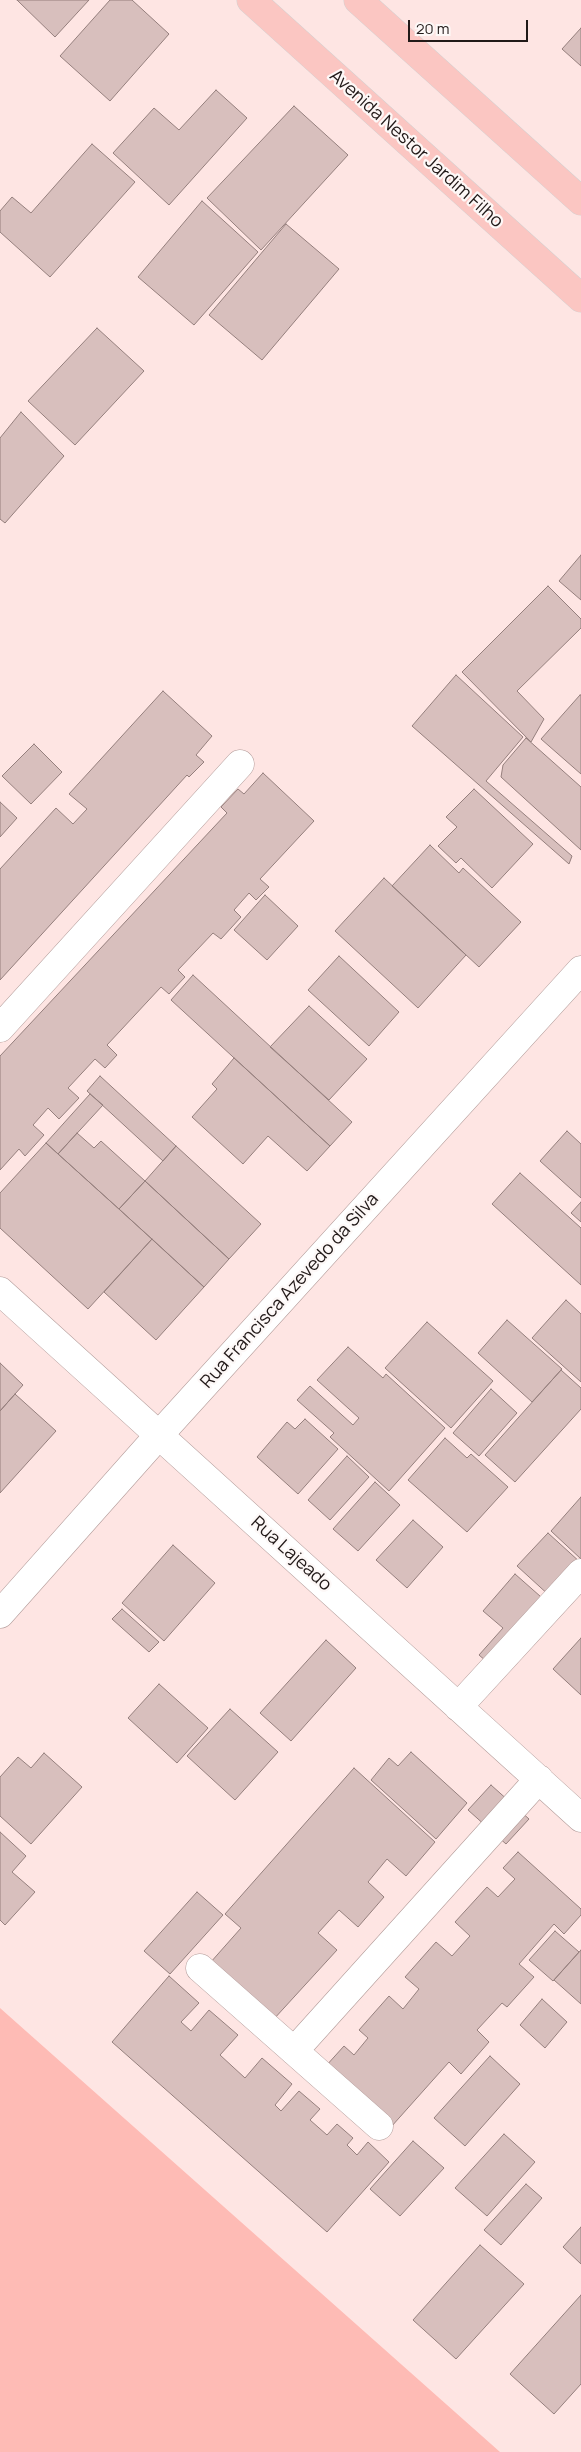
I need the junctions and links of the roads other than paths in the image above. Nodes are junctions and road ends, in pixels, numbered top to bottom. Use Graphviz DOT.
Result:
graph roads {
  1 [pos="250,0"];
  2 [pos="358,0"];
  3 [pos="581,201"];
  4 [pos="581,298"];
  5 [pos="240,764"];
  6 [pos="581,970"];
  7 [pos="0,1028"];
  8 [pos="0,1291"];
  9 [pos="159,1435"];
  10 [pos="581,1573"];
  11 [pos="0,1614"];
  12 [pos="458,1706"];
  13 [pos="539,1779"];
  14 [pos="581,1818"];
  15 [pos="200,1968"];
  16 [pos="294,2051"];
  17 [pos="379,2126"];
  1 -- 4 [label="main road, Avenida Nestor Jardim Filho"];
  2 -- 3 [label="main road"];
  5 -- 7 [label="street"];
  6 -- 9 [label="street, Rua Francisca Azevedo da Silva"];
  8 -- 9 [label="street, Rua Lajeado"];
  9 -- 11 [label="street, Rua Francisca Azevedo da Silva"];
  9 -- 12 [label="street, Rua Lajeado"];
  10 -- 12 [label="street"];
  12 -- 13 [label="street, Rua Lajeado"];
  13 -- 14 [label="street, Rua Lajeado"];
  13 -- 16 [label="street"];
  15 -- 16 [label="street"];
  16 -- 17 [label="street"];
}
